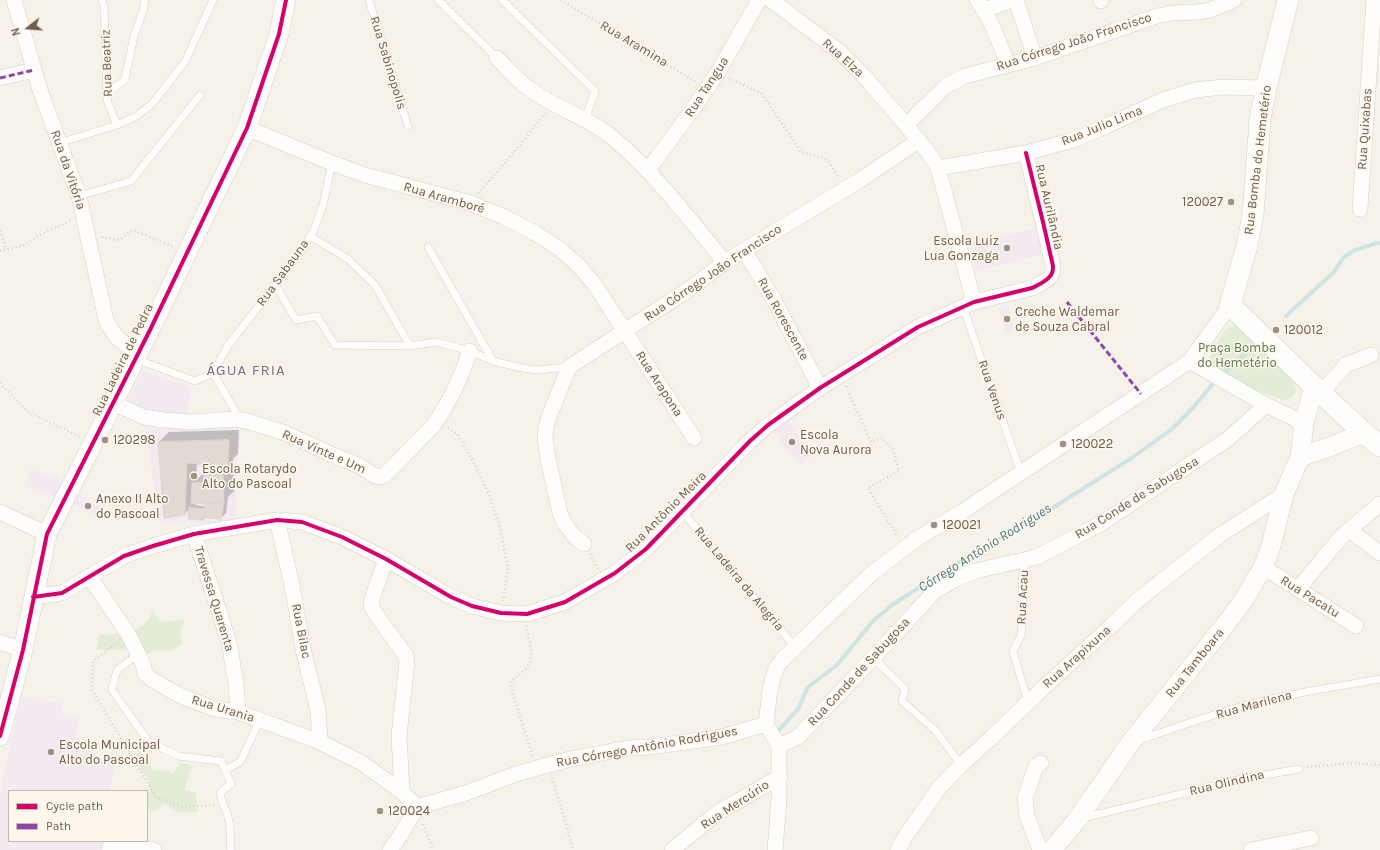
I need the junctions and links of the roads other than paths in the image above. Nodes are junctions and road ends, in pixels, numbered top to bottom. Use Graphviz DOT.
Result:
graph roads {
  1 [pos="14,0"];
  2 [pos="102,0"];
  3 [pos="145,0"];
  4 [pos="213,0"];
  5 [pos="286,0"];
  6 [pos="369,0"];
  7 [pos="438,0"];
  8 [pos="502,0"];
  9 [pos="759,0"];
  10 [pos="771,0"];
  11 [pos="1012,0"];
  12 [pos="1016,0"];
  13 [pos="1234,0"];
  14 [pos="1288,0"];
  15 [pos="1374,0"];
  16 [pos="981,5"];
  17 [pos="496,58"];
  18 [pos="1035,58"];
  19 [pos="1008,65"];
  20 [pos="34,70"];
  21 [pos="0,78"];
  22 [pos="1266,88"];
  23 [pos="108,92"];
  24 [pos="200,95"];
  25 [pos="585,120"];
  26 [pos="117,125"];
  27 [pos="906,125"];
  28 [pos="408,126"];
  29 [pos="247,128"];
  30 [pos="918,140"];
  31 [pos="59,144"];
  32 [pos="1026,153"];
  33 [pos="332,163"];
  34 [pos="938,168"];
  35 [pos="648,170"];
  36 [pos="79,196"];
  37 [pos="1360,209"];
  38 [pos="310,236"];
  39 [pos="428,247"];
  40 [pos="744,250"];
  41 [pos="725,262"];
  42 [pos="1053,266"];
  43 [pos="275,284"];
  44 [pos="969,305"];
  45 [pos="1230,306"];
  46 [pos="625,331"];
  47 [pos="410,346"];
  48 [pos="470,351"];
  49 [pos="1371,355"];
  50 [pos="137,356"];
  51 [pos="493,361"];
  52 [pos="1190,361"];
  53 [pos="568,367"];
  54 [pos="213,373"];
  55 [pos="820,388"];
  56 [pos="1317,390"];
  57 [pos="113,403"];
  58 [pos="1266,405"];
  59 [pos="241,420"];
  60 [pos="1304,423"];
  61 [pos="1364,433"];
  62 [pos="694,438"];
  63 [pos="1380,446"];
  64 [pos="1300,457"];
  65 [pos="1021,472"];
  66 [pos="1284,494"];
  67 [pos="1380,504"];
  68 [pos="682,510"];
  69 [pos="0,512"];
  70 [pos="278,520"];
  71 [pos="1349,530"];
  72 [pos="47,534"];
  73 [pos="194,534"];
  74 [pos="584,544"];
  75 [pos="1380,553"];
  76 [pos="386,559"];
  77 [pos="1025,559"];
  78 [pos="1263,567"];
  79 [pos="89,576"];
  80 [pos="1298,590"];
  81 [pos="33,597"];
  82 [pos="1356,626"];
  83 [pos="0,642"];
  84 [pos="795,647"];
  85 [pos="23,650"];
  86 [pos="138,654"];
  87 [pos="873,658"];
  88 [pos="1380,679"];
  89 [pos="1028,702"];
  90 [pos="238,712"];
  91 [pos="260,720"];
  92 [pos="766,724"];
  93 [pos="0,734"];
  94 [pos="320,742"];
  95 [pos="1131,742"];
  96 [pos="778,746"];
  97 [pos="1041,763"];
  98 [pos="961,765"];
  99 [pos="1299,769"];
  100 [pos="225,770"];
  101 [pos="780,776"];
  102 [pos="402,792"];
  103 [pos="417,807"];
  104 [pos="1077,820"];
  105 [pos="1311,838"];
  106 [pos="109,850"];
  107 [pos="154,850"];
  108 [pos="231,850"];
  109 [pos="390,850"];
  110 [pos="672,850"];
  111 [pos="775,850"];
  112 [pos="898,850"];
  113 [pos="1040,850"];
  114 [pos="1052,850"];
  115 [pos="1252,850"];
  1 -- 20 [label="street, Rua da Vitória"];
  2 -- 23 [label="lane, Rua Beatriz"];
  3 -- 23 [label="lane"];
  4 -- 26 [label="lane"];
  5 -- 29 [label="street, Rua Ladeira de Pedra"];
  6 -- 28 [label="lane, Rua Sabinopolis"];
  7 -- 17 [label="lane"];
  8 -- 25 [label="lane"];
  9 -- 35 [label="street, Rua Tangua"];
  10 -- 27 [label="street, Rua Elza"];
  11 -- 16 [label="street"];
  12 -- 18 [label="street"];
  13 -- 18 [label="street, Rua Córrego João Francisco"];
  14 -- 22 [label="main road, Rua Bomba do Hemetério"];
  15 -- 37 [label="street, Rua Quixabas"];
  16 -- 19 [label="street"];
  17 -- 25 [label="street"];
  18 -- 19 [label="street, Rua Córrego João Francisco"];
  19 -- 27 [label="street, Rua Córrego João Francisco"];
  20 -- 21 [label="street"];
  20 -- 31 [label="street, Rua da Vitória"];
  22 -- 32 [label="street, Rua Julio Lima"];
  22 -- 45 [label="main road, Rua Bomba do Hemetério"];
  23 -- 26 [label="lane, Rua Beatriz"];
  24 -- 36 [label="lane"];
  25 -- 35 [label="street"];
  26 -- 31 [label="lane"];
  27 -- 30 [label="street, Rua Elza"];
  29 -- 33 [label="street, Rua Aramboré"];
  29 -- 50 [label="street, Rua Ladeira de Pedra"];
  30 -- 34 [label="street, Rua Elza"];
  30 -- 40 [label="street, Rua Córrego João Francisco"];
  31 -- 36 [label="street, Rua da Vitória"];
  32 -- 34 [label="street, Rua Julio Lima"];
  32 -- 42 [label="street, Rua Aurilândia"];
  33 -- 38 [label="lane, Rua Sabauna"];
  33 -- 46 [label="street, Rua Aramboré"];
  34 -- 44 [label="street, Rua Elza"];
  35 -- 41 [label="street"];
  36 -- 50 [label="street, Rua da Vitória"];
  38 -- 43 [label="lane, Rua Sabauna"];
  38 -- 47 [label="lane"];
  39 -- 51 [label="lane"];
  40 -- 41 [label="street, Rua Córrego João Francisco"];
  40 -- 55 [label="street, Rua Rorescente"];
  41 -- 46 [label="street, Rua Córrego João Francisco"];
  42 -- 44 [label="street, Rua Antônio Meira"];
  43 -- 47 [label="lane, Rua Córrego João Francisco"];
  43 -- 54 [label="lane, Rua Sabauna"];
  44 -- 55 [label="street, Rua Antônio Meira"];
  44 -- 65 [label="lane, Rua Venus"];
  45 -- 52 [label="street"];
  45 -- 56 [label="main road"];
  46 -- 53 [label="street, Rua Córrego João Francisco"];
  46 -- 62 [label="street, Rua Arapona"];
  47 -- 48 [label="lane, Rua Córrego João Francisco"];
  48 -- 51 [label="lane, Rua Córrego João Francisco"];
  48 -- 59 [label="street, Rua Vinte e Um"];
  49 -- 56 [label="street"];
  50 -- 54 [label="lane"];
  50 -- 57 [label="street, Rua Ladeira de Pedra"];
  51 -- 53 [label="lane, Rua Córrego João Francisco"];
  52 -- 58 [label="street"];
  52 -- 65 [label="street"];
  53 -- 74 [label="street"];
  54 -- 59 [label="lane"];
  55 -- 68 [label="street, Rua Antônio Meira"];
  56 -- 60 [label="street, Rua Tamboara"];
  56 -- 61 [label="main road"];
  57 -- 59 [label="street, Rua Vinte e Um"];
  57 -- 72 [label="street, Rua Ladeira de Pedra"];
  58 -- 60 [label="street"];
  58 -- 77 [label="street, Rua Conde de Sabugosa"];
  60 -- 64 [label="street, Rua Tamboara"];
  61 -- 63 [label="main road"];
  61 -- 64 [label="street"];
  64 -- 66 [label="street, Rua Tamboara"];
  65 -- 84 [label="street"];
  66 -- 78 [label="street, Rua Tamboara"];
  66 -- 89 [label="street, Rua Arapixuna"];
  67 -- 71 [label="street"];
  68 -- 76 [label="street, Rua Antônio Meira"];
  68 -- 84 [label="lane, Rua Ladeira da Alegria"];
  69 -- 72 [label="street"];
  70 -- 73 [label="street, Rua Antônio Meira"];
  70 -- 76 [label="street, Rua Antônio Meira"];
  70 -- 94 [label="street, Rua Bilac"];
  71 -- 75 [label="street"];
  71 -- 80 [label="street"];
  72 -- 81 [label="street, Rua Ladeira de Pedra"];
  73 -- 79 [label="street, Rua Antônio Meira"];
  73 -- 90 [label="street, Travessa Quarenta"];
  76 -- 102 [label="street"];
  77 -- 87 [label="street, Rua Conde de Sabugosa"];
  77 -- 89 [label="lane, Rua Acau"];
  78 -- 80 [label="street, Rua Pacatu"];
  78 -- 95 [label="street, Rua Tamboara"];
  79 -- 81 [label="street, Rua Antônio Meira"];
  79 -- 86 [label="street, Rua Urania"];
  80 -- 82 [label="street, Rua Pacatu"];
  81 -- 85 [label="street, Rua Ladeira de Pedra"];
  83 -- 85 [label="street"];
  84 -- 92 [label="street"];
  85 -- 93 [label="street, Rua Ladeira de Pedra"];
  86 -- 90 [label="street, Rua Urania"];
  86 -- 100 [label="lane"];
  87 -- 96 [label="street, Rua Conde de Sabugosa"];
  87 -- 98 [label="lane"];
  88 -- 95 [label="lane, Rua Marilena"];
  89 -- 98 [label="street, Rua Arapixuna"];
  90 -- 91 [label="street, Rua Urania"];
  91 -- 94 [label="street, Rua Urania"];
  91 -- 100 [label="lane"];
  92 -- 96 [label="street"];
  92 -- 103 [label="street, Rua Córrego Antônio Rodrigues"];
  94 -- 102 [label="street, Rua Urania"];
  95 -- 104 [label="street, Rua Tamboara"];
  96 -- 101 [label="street"];
  97 -- 113 [label="street"];
  98 -- 112 [label="street, Rua Arapixuna"];
  99 -- 104 [label="lane, Rua Olindina"];
  100 -- 108 [label="lane"];
  101 -- 110 [label="street, Rua Mercúrio"];
  101 -- 111 [label="street"];
  102 -- 103 [label="street, Rua Urania"];
  103 -- 109 [label="street"];
  104 -- 114 [label="street, Rua Tamboara"];
  105 -- 115 [label="street"];
  106 -- 107 [label="street"];
}
